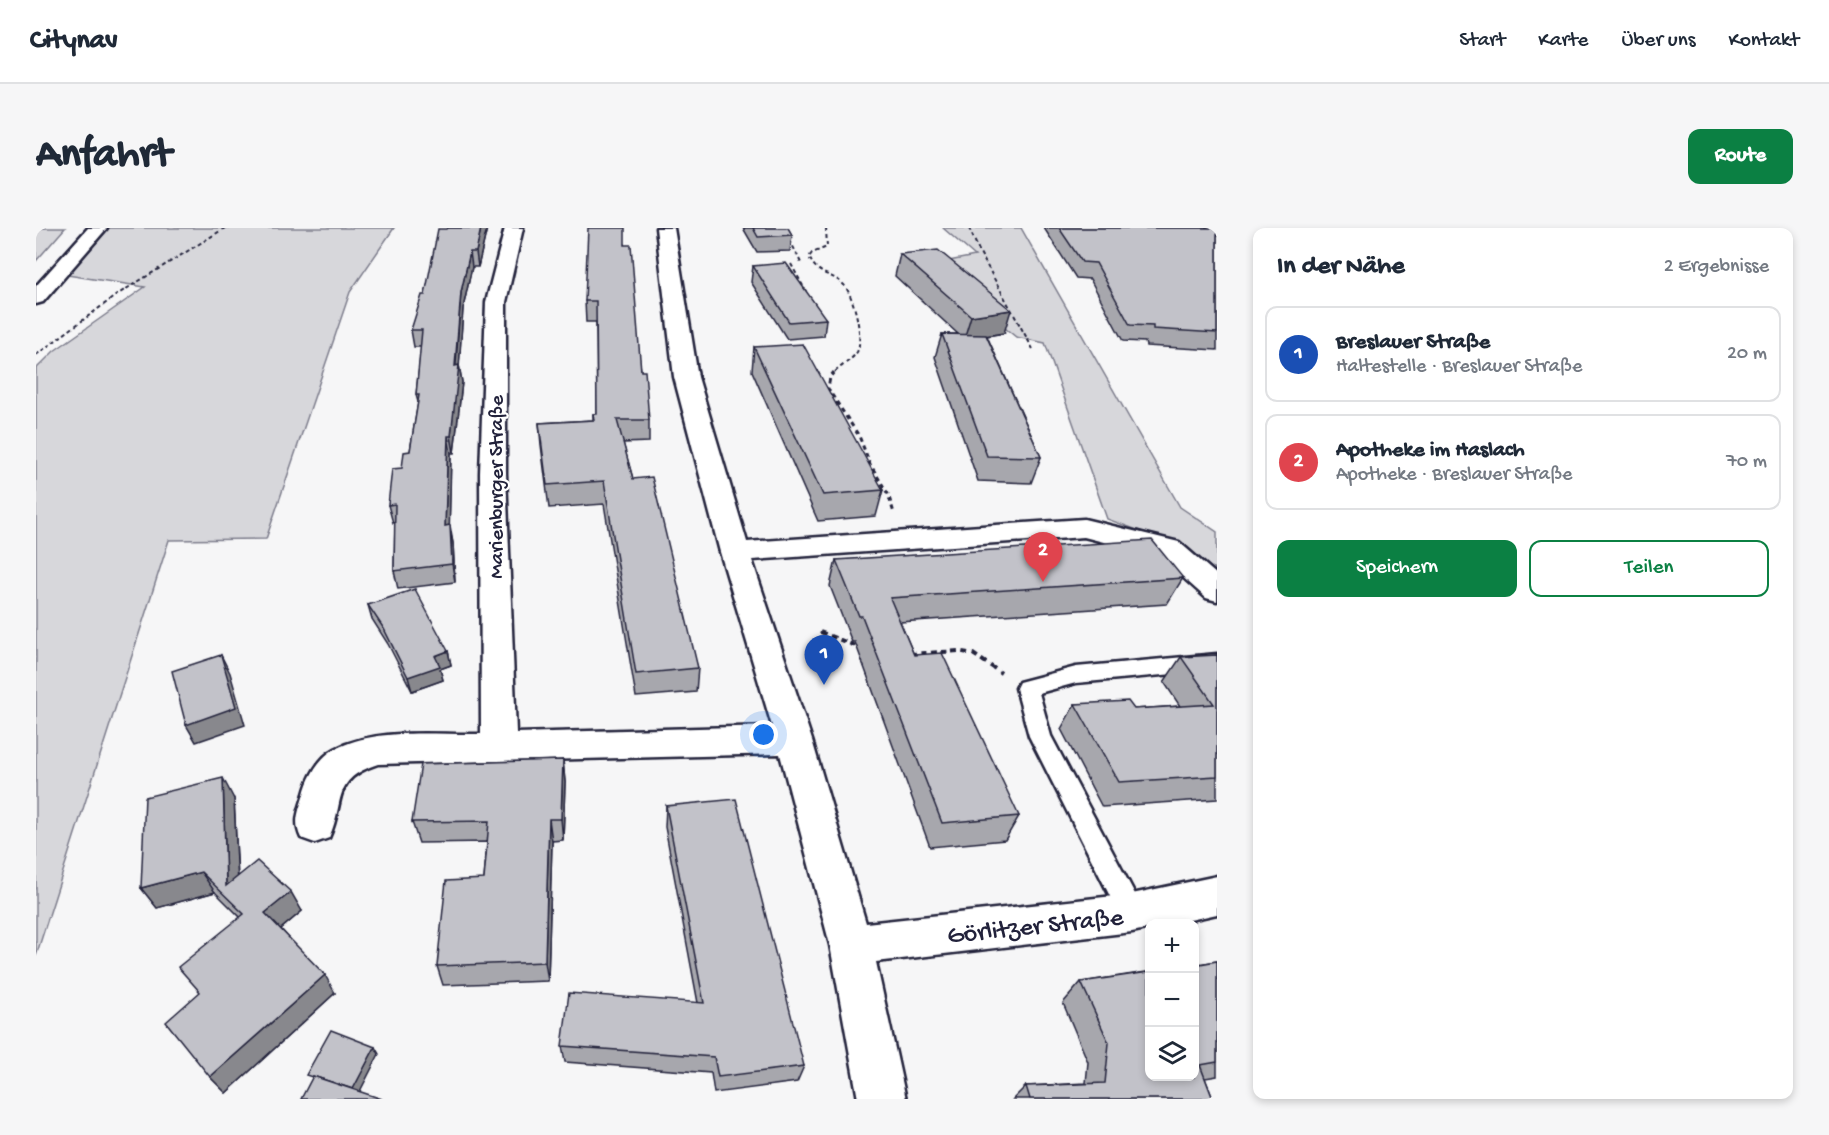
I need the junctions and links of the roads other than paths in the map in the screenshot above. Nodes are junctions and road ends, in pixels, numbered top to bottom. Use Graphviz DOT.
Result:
graph roads {
  1 [pos="98,228"];
  2 [pos="514,228"];
  3 [pos="665,228"];
  4 [pos="36,298"];
  5 [pos="735,552"];
  6 [pos="1217,591"];
  7 [pos="1217,662"];
  8 [pos="794,740"];
  9 [pos="499,748"];
  10 [pos="315,826"];
  11 [pos="1217,895"];
  12 [pos="1132,913"];
  13 [pos="851,945"];
  14 [pos="882,1099"];
  1 -- 4 [label="street"];
  2 -- 9 [label="street, Marienburger Straße"];
  3 -- 5 [label="street"];
  5 -- 6 [label="street"];
  5 -- 8 [label="street"];
  7 -- 12 [label="lane"];
  8 -- 9 [label="street"];
  8 -- 13 [label="street"];
  9 -- 10 [label="street"];
  11 -- 12 [label="street, Görlitzer Straße"];
  12 -- 13 [label="street, Görlitzer Straße"];
  13 -- 14 [label="street"];
}
